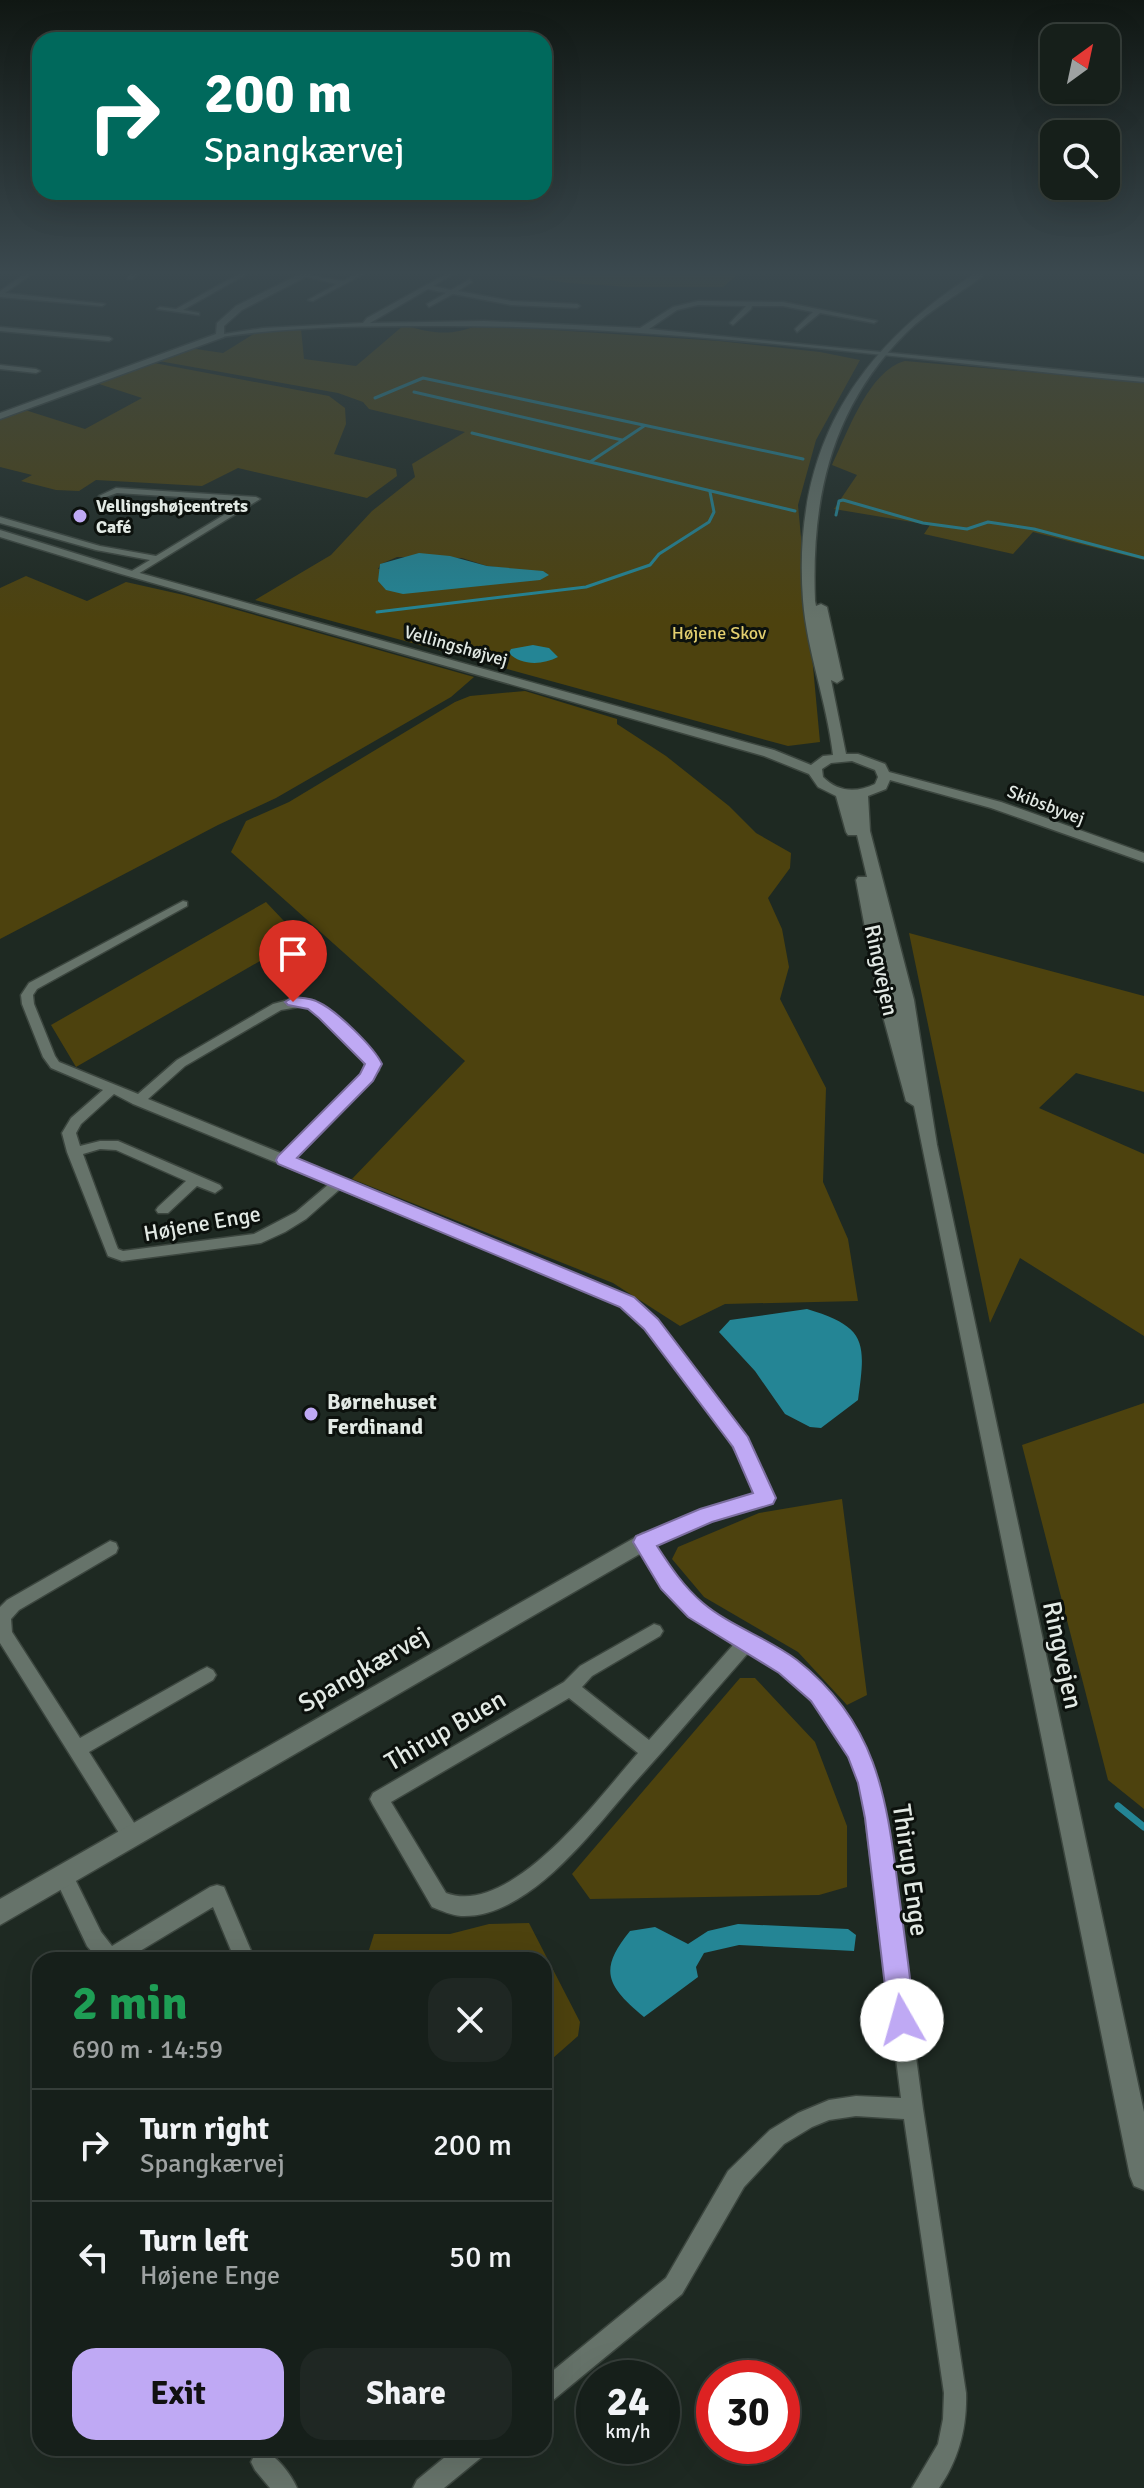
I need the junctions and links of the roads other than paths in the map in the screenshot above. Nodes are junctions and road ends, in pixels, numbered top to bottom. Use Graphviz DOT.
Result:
graph roads {
  1 [pos="79,387"];
  2 [pos="857,387"];
  3 [pos="0,416"];
  4 [pos="103,496"];
  5 [pos="0,520"];
  6 [pos="0,536"];
  7 [pos="157,559"];
  8 [pos="133,574"];
  9 [pos="846,757"];
  10 [pos="819,766"];
  11 [pos="883,781"];
  12 [pos="842,793"];
  13 [pos="862,793"];
  14 [pos="1144,858"];
  15 [pos="183,904"];
  16 [pos="111,1090"];
  17 [pos="138,1101"];
  18 [pos="928,1145"];
  19 [pos="74,1152"];
  20 [pos="285,1160"];
  21 [pos="195,1180"];
  22 [pos="339,1182"];
  23 [pos="215,1188"];
  24 [pos="163,1210"];
  25 [pos="643,1542"];
  26 [pos="110,1548"];
  27 [pos="654,1631"];
  28 [pos="747,1642"];
  29 [pos="207,1675"];
  30 [pos="570,1688"];
  31 [pos="77,1749"];
  32 [pos="650,1752"];
  33 [pos="131,1835"];
  34 [pos="63,1876"];
  35 [pos="0,1913"];
  36 [pos="105,1952"];
  37 [pos="122,1952"];
  38 [pos="242,1952"];
  39 [pos="913,2109"];
  40 [pos="1144,2176"];
  41 [pos="552,2386"];
  42 [pos="465,2456"];
  43 [pos="263,2462"];
  44 [pos="285,2488"];
  45 [pos="425,2488"];
  46 [pos="924,2488"];
  1 -- 3 [label="main road"];
  2 -- 9 [label="main road"];
  4 -- 7 [label="street"];
  5 -- 7 [label="street"];
  6 -- 8 [label="main road, Vellingshøjvej"];
  7 -- 8 [label="street"];
  8 -- 10 [label="main road, Vellingshøjvej"];
  9 -- 10 [label="main road"];
  9 -- 11 [label="main road"];
  10 -- 12 [label="main road, Vellingshøjvej"];
  11 -- 13 [label="main road"];
  11 -- 14 [label="main road, Skibsbyvej"];
  12 -- 13 [label="main road"];
  12 -- 18 [label="main road, Ringvejen"];
  13 -- 18 [label="main road, Ringvejen"];
  15 -- 16 [label="street"];
  16 -- 17 [label="street"];
  16 -- 19 [label="street"];
  17 -- 20 [label="street"];
  17 -- 20 [label="street"];
  18 -- 40 [label="main road, Ringvejen"];
  19 -- 21 [label="street, Højene Enge"];
  19 -- 22 [label="street, Højene Enge"];
  20 -- 22 [label="street"];
  21 -- 23 [label="street, Højene Enge"];
  21 -- 24 [label="street, Højene Enge"];
  22 -- 25 [label="street, Spangkærvej"];
  25 -- 28 [label="street, Thirup Enge"];
  25 -- 33 [label="main road, Spangkærvej"];
  26 -- 31 [label="street"];
  27 -- 30 [label="street, Thirup Buen"];
  28 -- 32 [label="street"];
  28 -- 39 [label="street, Thirup Enge"];
  29 -- 31 [label="street"];
  30 -- 32 [label="street"];
  30 -- 32 [label="street, Thirup Buen"];
  31 -- 33 [label="street"];
  33 -- 34 [label="main road, Spangkærvej"];
  34 -- 35 [label="main road, Spangkærvej"];
  34 -- 36 [label="street"];
  37 -- 38 [label="street"];
  39 -- 41 [label="street"];
  39 -- 46 [label="street, Thirup Enge"];
  42 -- 45 [label="street"];
  43 -- 44 [label="street"];
}
